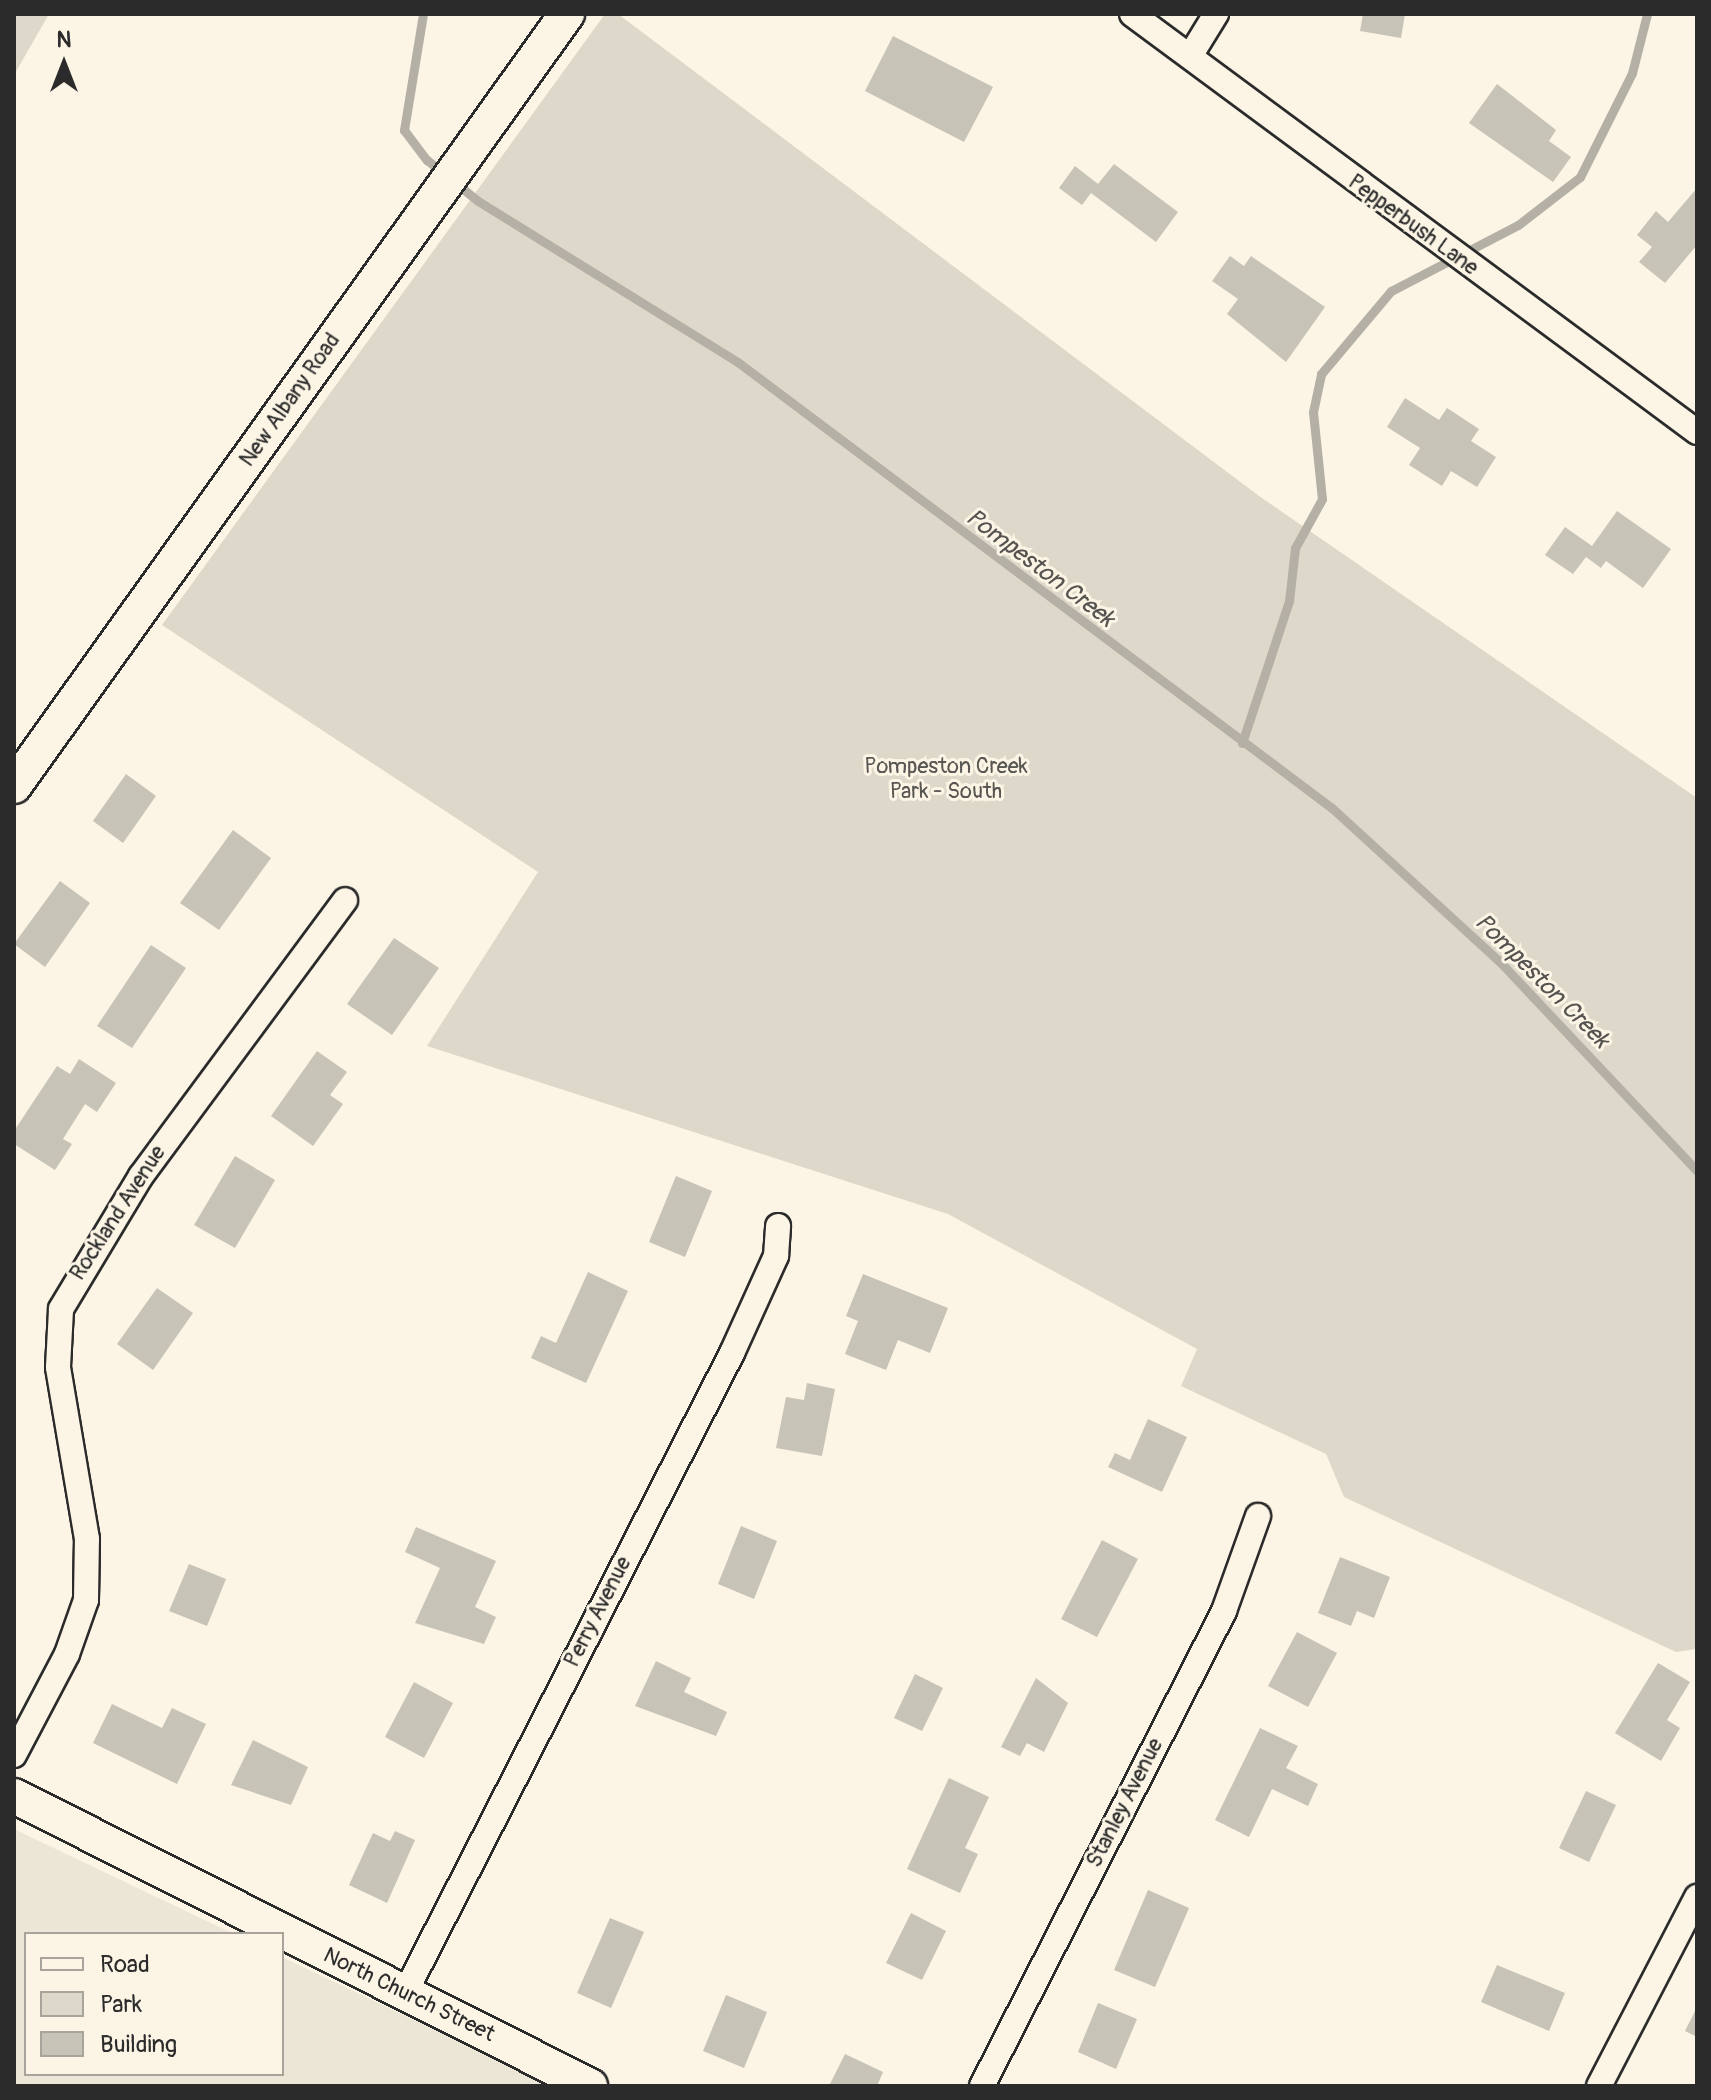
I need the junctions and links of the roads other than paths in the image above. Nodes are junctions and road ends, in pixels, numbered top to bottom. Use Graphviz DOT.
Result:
graph roads {
  1 [pos="567,14"];
  2 [pos="1132,14"];
  3 [pos="1216,14"];
  4 [pos="1192,53"];
  5 [pos="1697,432"];
  6 [pos="14,786"];
  7 [pos="345,900"];
  8 [pos="778,1226"];
  9 [pos="1258,1516"];
  10 [pos="14,1755"];
  11 [pos="14,1796"];
  12 [pos="1697,1897"];
  13 [pos="281,1932"];
  14 [pos="284,1934"];
  15 [pos="404,1995"];
  16 [pos="590,2086"];
  17 [pos="982,2086"];
  18 [pos="1599,2086"];
  1 -- 6 [label="main road, New Albany Road"];
  2 -- 4 [label="street, Pepperbush Lane"];
  3 -- 4 [label="street"];
  4 -- 5 [label="street, Pepperbush Lane"];
  7 -- 10 [label="street, Rockland Avenue"];
  8 -- 15 [label="street, Perry Avenue"];
  9 -- 17 [label="street, Stanley Avenue"];
  11 -- 13 [label="main road, North Church Street"];
  12 -- 18 [label="street"];
  14 -- 15 [label="main road, North Church Street"];
  15 -- 16 [label="main road, North Church Street"];
}
